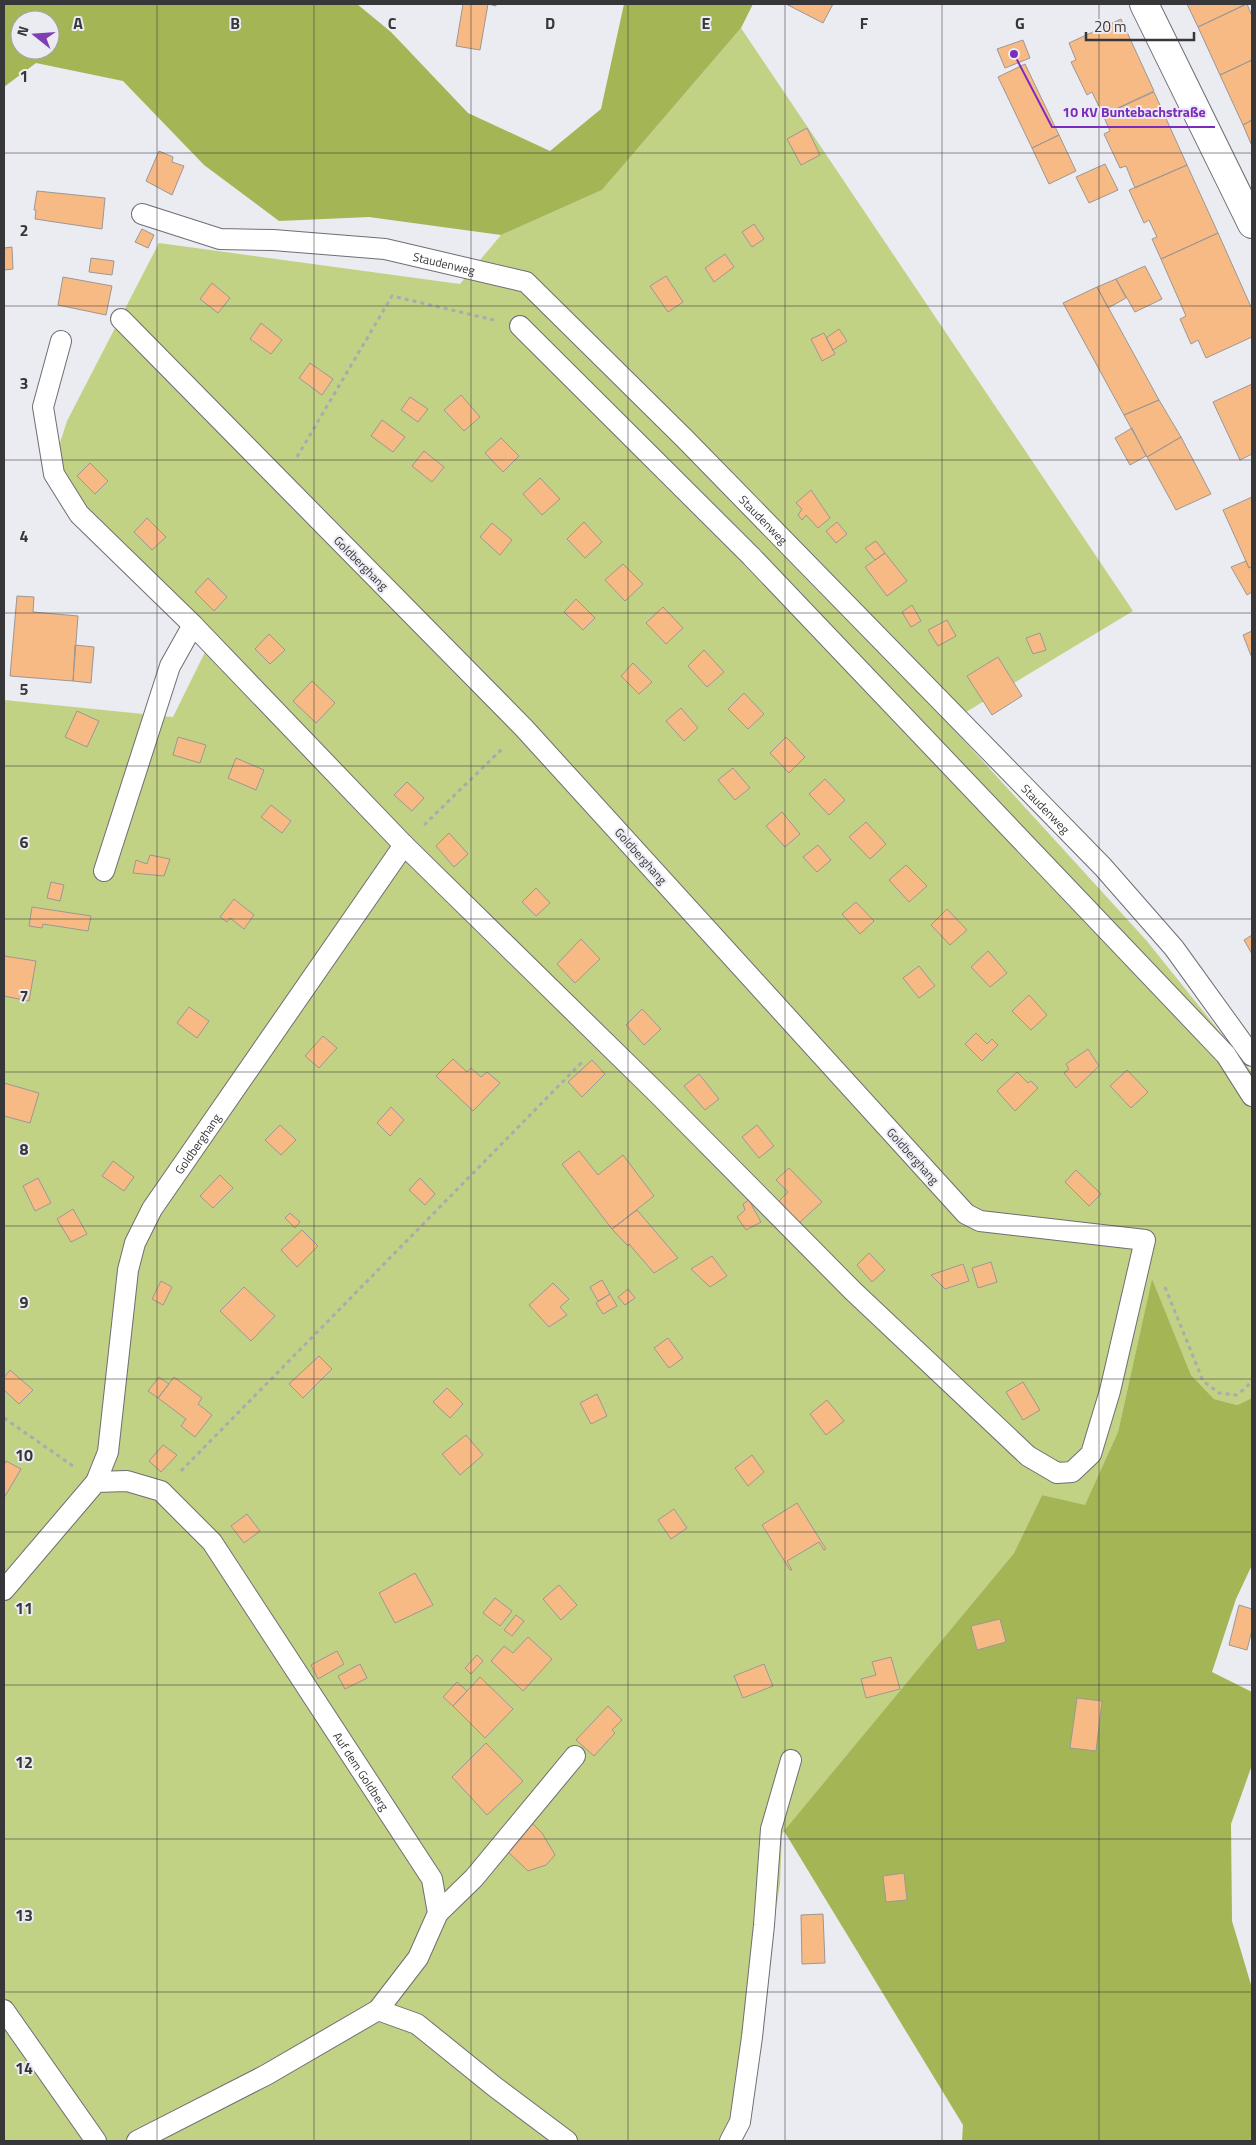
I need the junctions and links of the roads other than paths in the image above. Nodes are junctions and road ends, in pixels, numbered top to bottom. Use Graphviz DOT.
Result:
graph roads {
  1 [pos="1144,4"];
  2 [pos="142,214"];
  3 [pos="1252,224"];
  4 [pos="121,319"];
  5 [pos="520,326"];
  6 [pos="61,341"];
  7 [pos="193,625"];
  8 [pos="404,845"];
  9 [pos="104,871"];
  10 [pos="1252,1056"];
  11 [pos="1252,1096"];
  12 [pos="96,1482"];
  13 [pos="4,1590"];
  14 [pos="575,1756"];
  15 [pos="791,1760"];
  16 [pos="438,1912"];
  17 [pos="4,2010"];
  18 [pos="378,2010"];
  19 [pos="96,2141"];
  20 [pos="137,2141"];
  21 [pos="567,2141"];
  22 [pos="730,2141"];
  1 -- 3 [label="street"];
  2 -- 10 [label="lane, Staudenweg"];
  4 -- 8 [label="lane, Goldberghang"];
  5 -- 11 [label="lane"];
  6 -- 7 [label="lane"];
  7 -- 8 [label="lane"];
  7 -- 9 [label="lane"];
  8 -- 12 [label="lane, Goldberghang"];
  12 -- 13 [label="lane"];
  12 -- 16 [label="lane, Auf dem Goldberg"];
  14 -- 16 [label="lane"];
  15 -- 22 [label="lane"];
  16 -- 18 [label="lane"];
  17 -- 19 [label="lane"];
  18 -- 20 [label="lane"];
  18 -- 21 [label="lane"];
}
